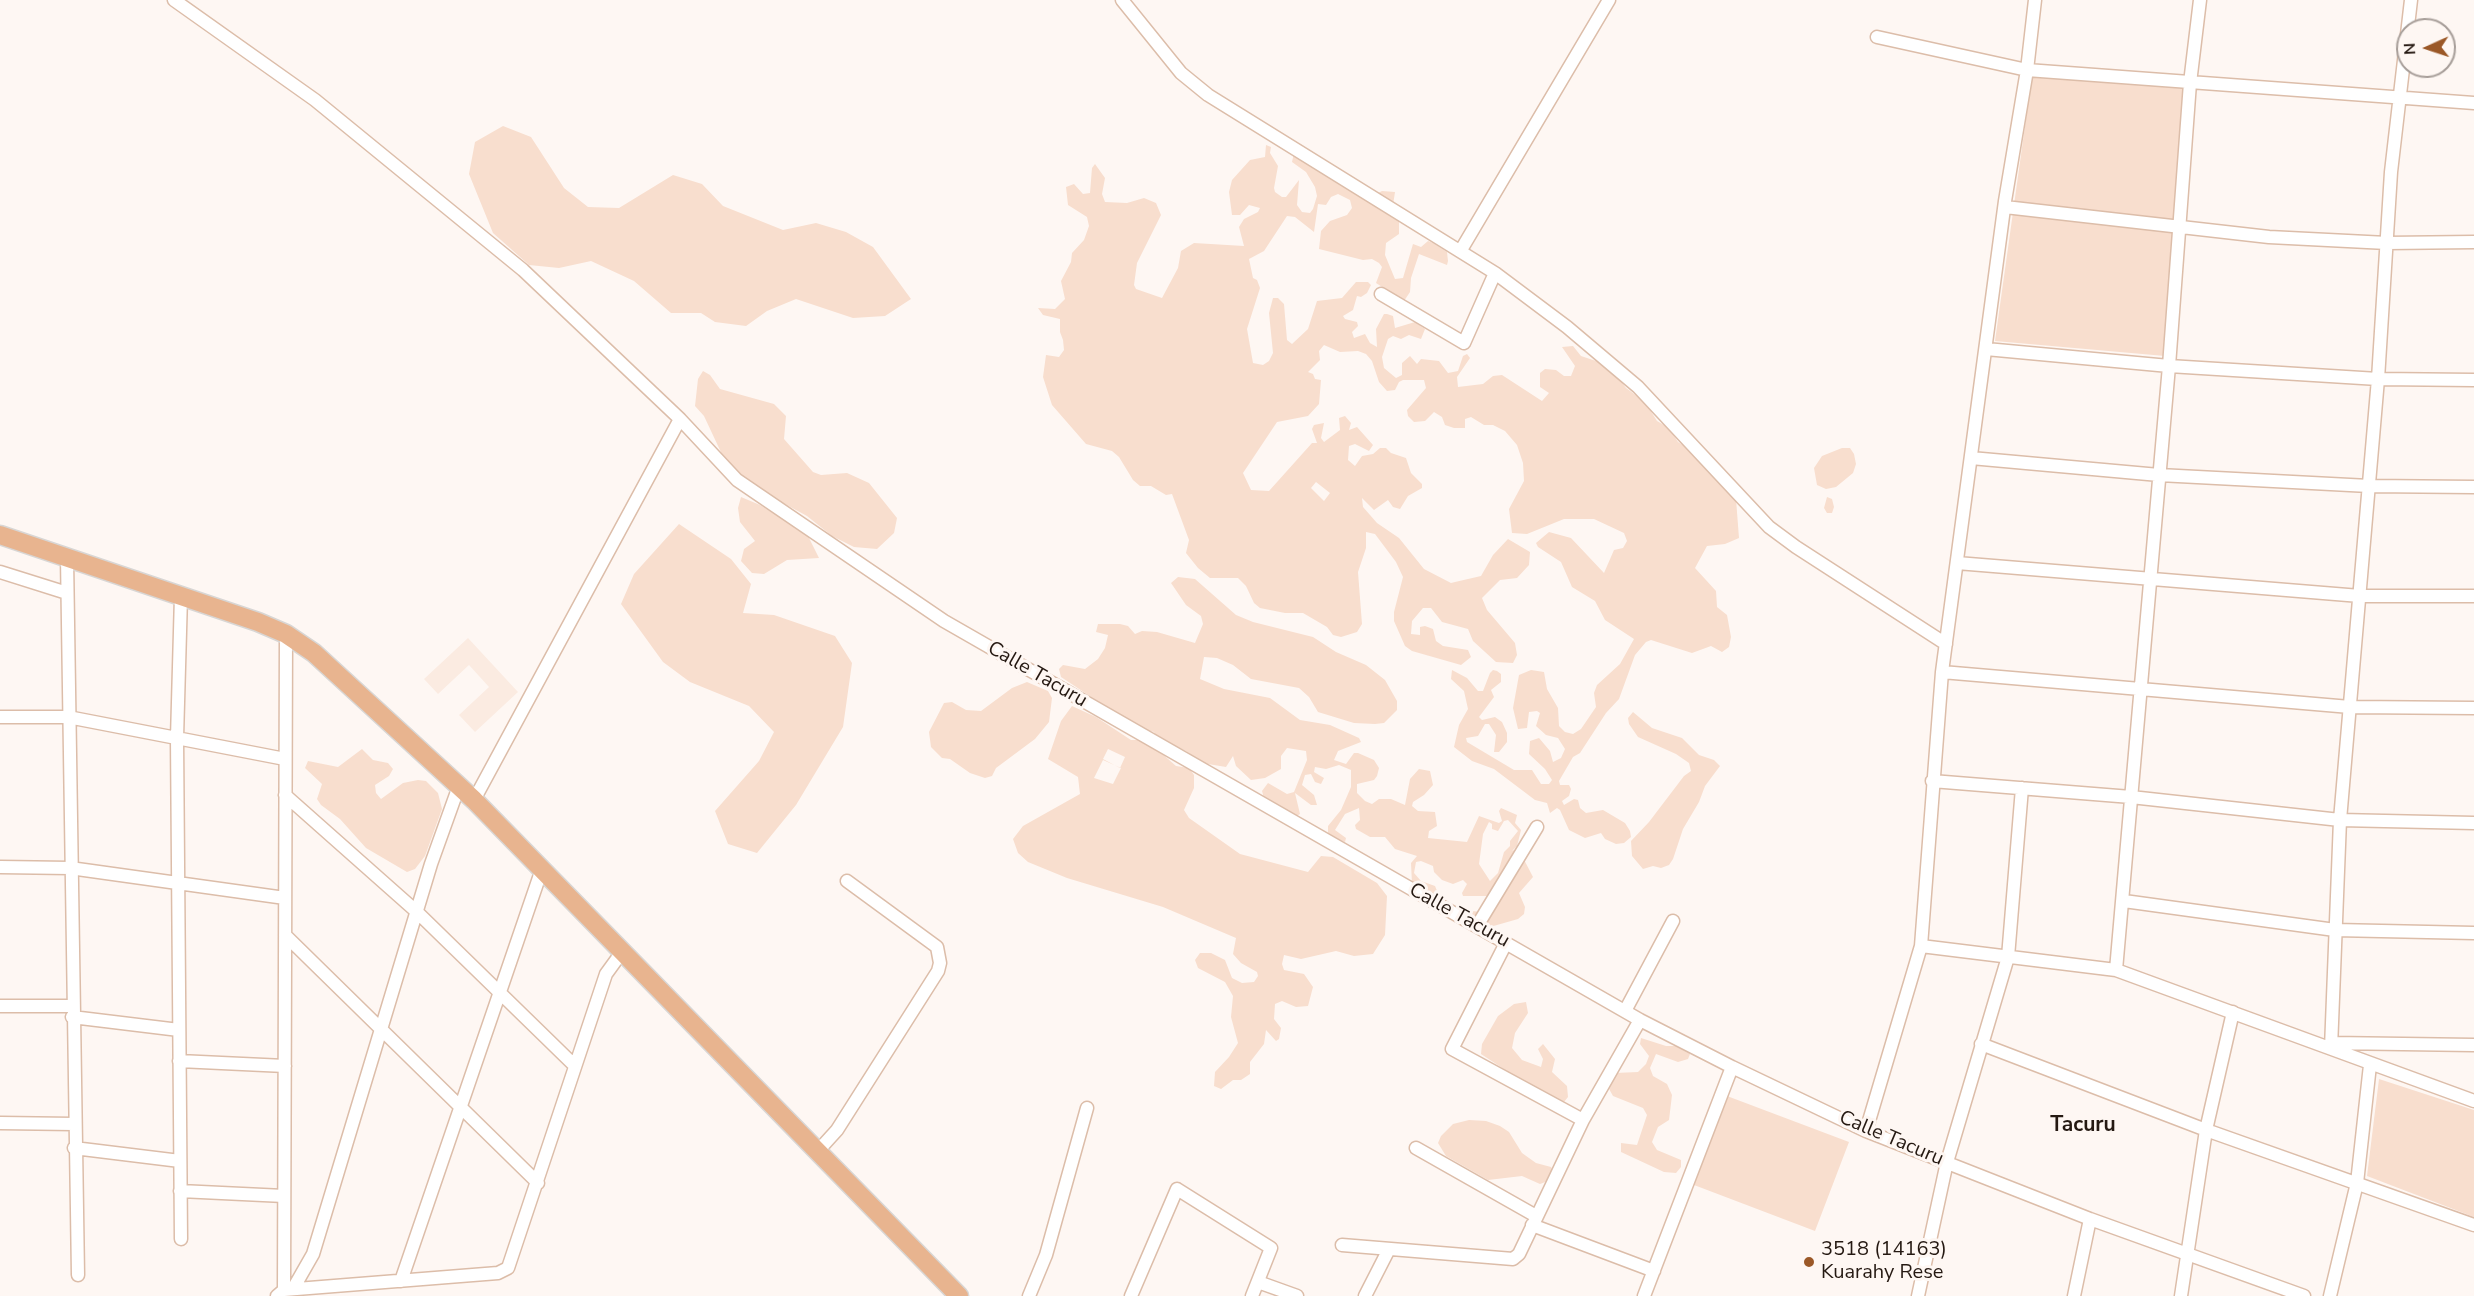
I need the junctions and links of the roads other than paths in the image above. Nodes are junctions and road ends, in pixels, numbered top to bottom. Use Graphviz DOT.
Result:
graph roads {
  1 [pos="174,0"];
  2 [pos="1122,0"];
  3 [pos="1609,0"];
  4 [pos="2035,0"];
  5 [pos="2200,0"];
  6 [pos="2411,0"];
  7 [pos="1877,37"];
  8 [pos="2027,70"];
  9 [pos="2190,82"];
  10 [pos="2398,98"];
  11 [pos="2474,103"];
  12 [pos="2005,207"];
  13 [pos="2179,225"];
  14 [pos="2474,242"];
  15 [pos="2387,243"];
  16 [pos="1461,250"];
  17 [pos="1495,273"];
  18 [pos="1381,294"];
  19 [pos="1986,349"];
  20 [pos="2169,366"];
  21 [pos="2378,379"];
  22 [pos="2474,380"];
  23 [pos="680,419"];
  24 [pos="1971,458"];
  25 [pos="2159,475"];
  26 [pos="2368,486"];
  27 [pos="2474,487"];
  28 [pos="0,536"];
  29 [pos="67,558"];
  30 [pos="1957,563"];
  31 [pos="0,572"];
  32 [pos="2149,581"];
  33 [pos="67,593"];
  34 [pos="181,596"];
  35 [pos="2360,596"];
  36 [pos="2474,596"];
  37 [pos="286,634"];
  38 [pos="1946,644"];
  39 [pos="1942,672"];
  40 [pos="2140,689"];
  41 [pos="2349,707"];
  42 [pos="2474,708"];
  43 [pos="0,717"];
  44 [pos="68,717"];
  45 [pos="177,738"];
  46 [pos="285,759"];
  47 [pos="1932,781"];
  48 [pos="459,786"];
  49 [pos="2022,788"];
  50 [pos="285,795"];
  51 [pos="2131,797"];
  52 [pos="474,800"];
  53 [pos="2340,820"];
  54 [pos="2474,823"];
  55 [pos="1537,827"];
  56 [pos="0,867"];
  57 [pos="70,868"];
  58 [pos="542,869"];
  59 [pos="178,881"];
  60 [pos="847,881"];
  61 [pos="285,898"];
  62 [pos="2124,901"];
  63 [pos="417,912"];
  64 [pos="1673,921"];
  65 [pos="1477,926"];
  66 [pos="2335,930"];
  67 [pos="2474,933"];
  68 [pos="285,935"];
  69 [pos="1506,943"];
  70 [pos="1921,946"];
  71 [pos="622,952"];
  72 [pos="2008,957"];
  73 [pos="2116,970"];
  74 [pos="500,993"];
  75 [pos="0,1006"];
  76 [pos="1624,1011"];
  77 [pos="72,1012"];
  78 [pos="2233,1012"];
  79 [pos="2332,1018"];
  80 [pos="1640,1020"];
  81 [pos="381,1029"];
  82 [pos="179,1030"];
  83 [pos="2301,1036"];
  84 [pos="1981,1044"];
  85 [pos="2474,1045"];
  86 [pos="2331,1046"];
  87 [pos="179,1061"];
  88 [pos="2370,1065"];
  89 [pos="285,1066"];
  90 [pos="575,1066"];
  91 [pos="1731,1067"];
  92 [pos="2474,1101"];
  93 [pos="460,1107"];
  94 [pos="1087,1108"];
  95 [pos="1583,1120"];
  96 [pos="0,1123"];
  97 [pos="74,1124"];
  98 [pos="2206,1130"];
  99 [pos="1866,1131"];
  100 [pos="74,1148"];
  101 [pos="1416,1148"];
  102 [pos="817,1152"];
  103 [pos="180,1161"];
  104 [pos="1947,1162"];
  105 [pos="538,1183"];
  106 [pos="2357,1183"];
  107 [pos="180,1191"];
  108 [pos="284,1196"];
  109 [pos="2090,1219"];
  110 [pos="1534,1221"];
  111 [pos="2474,1225"];
  112 [pos="181,1239"];
  113 [pos="1342,1245"];
  114 [pos="1388,1251"];
  115 [pos="2186,1253"];
  116 [pos="1654,1271"];
  117 [pos="78,1275"];
  118 [pos="401,1281"];
  119 [pos="1257,1282"];
  120 [pos="285,1292"];
  121 [pos="959,1296"];
  122 [pos="1029,1296"];
  123 [pos="1131,1296"];
  124 [pos="1252,1296"];
  125 [pos="1297,1296"];
  126 [pos="1365,1296"];
  127 [pos="1644,1296"];
  128 [pos="1918,1296"];
  129 [pos="2074,1296"];
  130 [pos="2181,1296"];
  131 [pos="2304,1296"];
  132 [pos="2330,1296"];
  1 -- 23 [label="street, Calle Tacuru"];
  2 -- 16 [label="street"];
  3 -- 16 [label="street"];
  4 -- 8 [label="street"];
  5 -- 9 [label="street"];
  6 -- 10 [label="street"];
  7 -- 8 [label="street"];
  8 -- 9 [label="street"];
  8 -- 12 [label="street"];
  9 -- 10 [label="street"];
  9 -- 13 [label="street"];
  10 -- 11 [label="street"];
  10 -- 15 [label="street"];
  12 -- 13 [label="street"];
  12 -- 19 [label="street"];
  13 -- 15 [label="street"];
  13 -- 20 [label="street"];
  14 -- 15 [label="street"];
  15 -- 21 [label="street"];
  16 -- 17 [label="street"];
  17 -- 18 [label="street"];
  17 -- 38 [label="street"];
  19 -- 20 [label="street"];
  19 -- 24 [label="street"];
  20 -- 21 [label="street"];
  20 -- 25 [label="street"];
  21 -- 22 [label="street"];
  21 -- 26 [label="street"];
  23 -- 52 [label="street"];
  23 -- 65 [label="street, Calle Tacuru"];
  24 -- 25 [label="street"];
  24 -- 30 [label="street"];
  25 -- 26 [label="street"];
  25 -- 32 [label="street"];
  26 -- 27 [label="street"];
  26 -- 35 [label="street"];
  28 -- 29 [label="main road"];
  29 -- 33 [label="street"];
  29 -- 34 [label="main road"];
  30 -- 32 [label="street"];
  30 -- 38 [label="street"];
  31 -- 33 [label="street"];
  32 -- 35 [label="street"];
  32 -- 40 [label="street"];
  33 -- 44 [label="street"];
  34 -- 37 [label="main road"];
  34 -- 45 [label="street"];
  35 -- 36 [label="street"];
  35 -- 41 [label="street"];
  37 -- 46 [label="street"];
  37 -- 48 [label="main road"];
  38 -- 39 [label="street"];
  39 -- 40 [label="street"];
  39 -- 47 [label="street"];
  40 -- 41 [label="street"];
  40 -- 51 [label="street"];
  41 -- 42 [label="street"];
  41 -- 53 [label="street"];
  43 -- 44 [label="street"];
  44 -- 45 [label="street"];
  44 -- 57 [label="street"];
  45 -- 46 [label="street"];
  45 -- 59 [label="street"];
  46 -- 50 [label="street"];
  47 -- 49 [label="street"];
  47 -- 70 [label="street"];
  48 -- 52 [label="main road"];
  48 -- 63 [label="street"];
  49 -- 51 [label="street"];
  49 -- 72 [label="street"];
  50 -- 61 [label="street"];
  50 -- 63 [label="street"];
  51 -- 53 [label="street"];
  51 -- 62 [label="street"];
  52 -- 58 [label="main road"];
  53 -- 54 [label="street"];
  53 -- 66 [label="street"];
  55 -- 65 [label="street"];
  56 -- 57 [label="street"];
  57 -- 59 [label="street"];
  57 -- 77 [label="street"];
  58 -- 71 [label="main road"];
  58 -- 74 [label="street"];
  59 -- 61 [label="street"];
  59 -- 82 [label="street"];
  60 -- 102 [label="street"];
  61 -- 68 [label="street"];
  62 -- 66 [label="street"];
  62 -- 73 [label="street"];
  63 -- 74 [label="street"];
  63 -- 81 [label="street"];
  64 -- 76 [label="street"];
  65 -- 69 [label="street, Calle Tacuru"];
  66 -- 67 [label="street"];
  66 -- 79 [label="street"];
  68 -- 81 [label="street"];
  68 -- 89 [label="street"];
  69 -- 76 [label="street, Calle Tacuru"];
  69 -- 95 [label="street"];
  70 -- 72 [label="street"];
  70 -- 99 [label="street"];
  71 -- 90 [label="street"];
  71 -- 102 [label="main road"];
  72 -- 73 [label="street"];
  72 -- 84 [label="street"];
  73 -- 78 [label="street"];
  74 -- 90 [label="street"];
  74 -- 93 [label="street"];
  75 -- 77 [label="street"];
  76 -- 80 [label="street, Calle Tacuru"];
  77 -- 82 [label="street"];
  77 -- 97 [label="street"];
  78 -- 83 [label="street"];
  78 -- 98 [label="street"];
  79 -- 83 [label="street"];
  79 -- 86 [label="street"];
  80 -- 91 [label="street, Calle Tacuru"];
  80 -- 95 [label="street"];
  81 -- 93 [label="street"];
  81 -- 120 [label="street"];
  82 -- 87 [label="street"];
  83 -- 86 [label="street"];
  84 -- 98 [label="street"];
  84 -- 104 [label="street"];
  85 -- 86 [label="street"];
  86 -- 88 [label="street"];
  87 -- 89 [label="street"];
  87 -- 103 [label="street"];
  88 -- 92 [label="street"];
  88 -- 106 [label="street"];
  89 -- 108 [label="street"];
  90 -- 105 [label="street"];
  91 -- 99 [label="street, Calle Tacuru"];
  91 -- 116 [label="street"];
  93 -- 105 [label="street"];
  93 -- 118 [label="street"];
  94 -- 122 [label="street"];
  95 -- 110 [label="street"];
  96 -- 97 [label="street"];
  97 -- 100 [label="street"];
  98 -- 106 [label="street"];
  98 -- 115 [label="street"];
  99 -- 104 [label="street, Calle Tacuru"];
  100 -- 103 [label="street"];
  100 -- 117 [label="street"];
  101 -- 110 [label="street"];
  102 -- 121 [label="main road"];
  103 -- 107 [label="street"];
  104 -- 109 [label="street, Calle Tacuru"];
  104 -- 128 [label="street"];
  105 -- 118 [label="street"];
  106 -- 111 [label="street"];
  106 -- 132 [label="street"];
  107 -- 108 [label="street"];
  107 -- 112 [label="street"];
  108 -- 120 [label="street"];
  109 -- 115 [label="street, Calle Tacuru"];
  109 -- 129 [label="street"];
  110 -- 114 [label="street"];
  110 -- 116 [label="street"];
  113 -- 114 [label="street"];
  114 -- 126 [label="street"];
  115 -- 130 [label="street"];
  115 -- 131 [label="street, Calle Tacuru"];
  116 -- 127 [label="street"];
  118 -- 120 [label="street"];
  119 -- 123 [label="street"];
  119 -- 124 [label="street"];
  119 -- 125 [label="street"];
}
